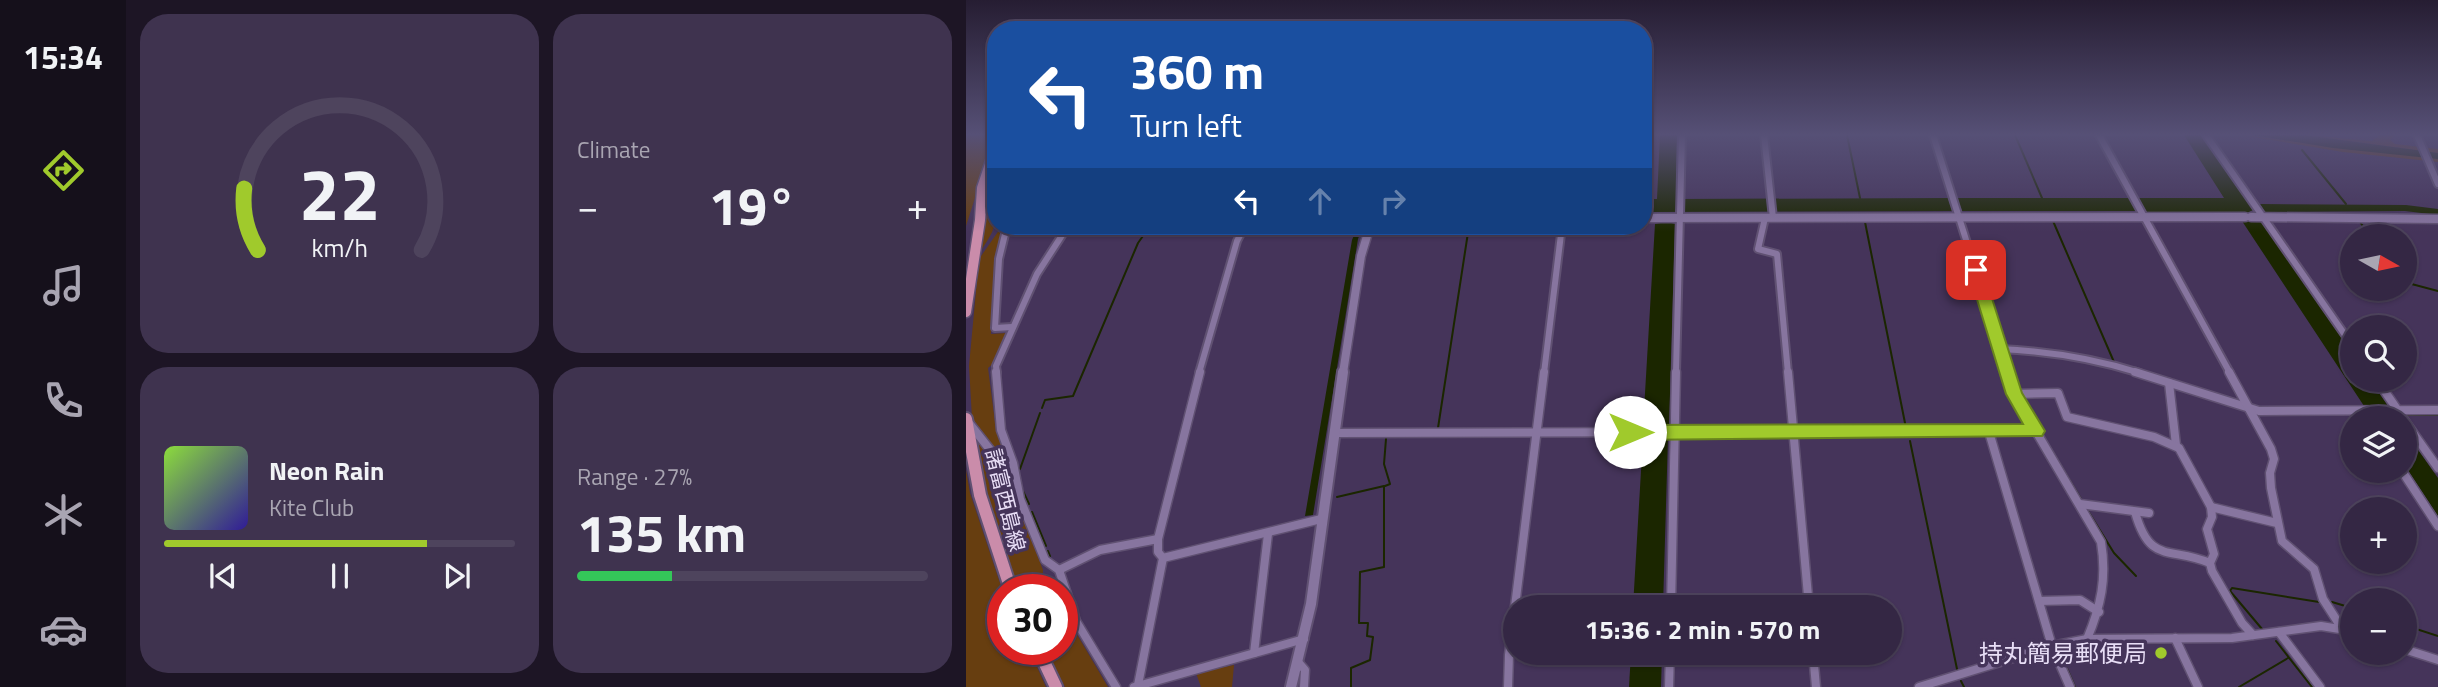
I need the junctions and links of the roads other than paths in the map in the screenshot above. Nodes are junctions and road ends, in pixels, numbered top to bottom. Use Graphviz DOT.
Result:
graph roads {
  1 [pos="1681,167"];
  2 [pos="1768,167"];
  3 [pos="1943,167"];
  4 [pos="2117,167"];
  5 [pos="2228,167"];
  6 [pos="2429,167"];
  7 [pos="986,174"];
  8 [pos="2438,184"];
  9 [pos="1680,215"];
  10 [pos="1958,215"];
  11 [pos="1770,216"];
  12 [pos="1652,217"];
  13 [pos="2144,217"];
  14 [pos="2263,217"];
  15 [pos="2438,219"];
  16 [pos="1005,235"];
  17 [pos="1060,235"];
  18 [pos="1240,235"];
  19 [pos="1367,235"];
  20 [pos="1561,235"];
  21 [pos="966,312"];
  22 [pos="1012,327"];
  23 [pos="2340,328"];
  24 [pos="2000,349"];
  25 [pos="2169,383"];
  26 [pos="2014,394"];
  27 [pos="2250,409"];
  28 [pos="2438,410"];
  29 [pos="2417,411"];
  30 [pos="2340,413"];
  31 [pos="966,421"];
  32 [pos="1793,431"];
  33 [pos="2036,431"];
  34 [pos="1537,432"];
  35 [pos="1675,432"];
  36 [pos="1989,432"];
  37 [pos="1334,433"];
  38 [pos="2417,438"];
  39 [pos="2176,445"];
  40 [pos="2438,468"];
  41 [pos="1014,474"];
  42 [pos="2410,483"];
  43 [pos="2080,504"];
  44 [pos="2211,507"];
  45 [pos="2135,512"];
  46 [pos="2149,513"];
  47 [pos="1321,519"];
  48 [pos="2277,523"];
  49 [pos="2438,526"];
  50 [pos="1268,534"];
  51 [pos="1158,539"];
  52 [pos="1163,558"];
  53 [pos="2210,563"];
  54 [pos="1059,570"];
  55 [pos="1005,574"];
  56 [pos="1671,595"];
  57 [pos="1808,595"];
  58 [pos="2039,601"];
  59 [pos="2099,612"];
  60 [pos="2340,625"];
  61 [pos="2340,627"];
  62 [pos="2279,632"];
  63 [pos="2253,635"];
  64 [pos="2175,638"];
  65 [pos="1304,639"];
  66 [pos="2087,639"];
  67 [pos="2052,646"];
  68 [pos="1254,653"];
  69 [pos="2417,653"];
  70 [pos="2438,660"];
  71 [pos="1299,663"];
  72 [pos="1046,665"];
  73 [pos="1670,665"];
  74 [pos="1814,665"];
  75 [pos="1136,686"];
  76 [pos="1056,687"];
  77 [pos="1116,687"];
  78 [pos="1291,687"];
  79 [pos="1304,687"];
  80 [pos="1508,687"];
  81 [pos="1669,687"];
  82 [pos="1816,687"];
  83 [pos="1919,687"];
  84 [pos="2070,687"];
  85 [pos="2198,687"];
  86 [pos="2320,687"];
  1 -- 9 [label="street"];
  2 -- 11 [label="street"];
  3 -- 10 [label="street"];
  4 -- 13 [label="street"];
  5 -- 14 [label="street"];
  6 -- 8 [label="street"];
  7 -- 21 [label="main road"];
  9 -- 11 [label="street"];
  9 -- 12 [label="street"];
  9 -- 35 [label="street"];
  10 -- 11 [label="street"];
  10 -- 13 [label="street"];
  10 -- 24 [label="street"];
  11 -- 32 [label="street"];
  13 -- 14 [label="street"];
  13 -- 27 [label="street"];
  14 -- 15 [label="street"];
  14 -- 23 [label="street"];
  16 -- 22 [label="street"];
  17 -- 22 [label="street"];
  18 -- 51 [label="street"];
  19 -- 37 [label="street"];
  20 -- 34 [label="street"];
  22 -- 41 [label="street"];
  24 -- 25 [label="street"];
  24 -- 26 [label="street"];
  25 -- 27 [label="street"];
  25 -- 39 [label="street"];
  26 -- 33 [label="street"];
  26 -- 39 [label="street"];
  27 -- 30 [label="street"];
  27 -- 48 [label="street"];
  28 -- 29 [label="street"];
  31 -- 41 [label="street"];
  31 -- 55 [label="main road, 諸富西島線"];
  32 -- 35 [label="street"];
  32 -- 36 [label="street"];
  32 -- 57 [label="street"];
  33 -- 36 [label="street"];
  33 -- 43 [label="street"];
  34 -- 35 [label="street"];
  34 -- 37 [label="street"];
  34 -- 80 [label="street"];
  35 -- 56 [label="street"];
  36 -- 58 [label="street"];
  37 -- 47 [label="street"];
  38 -- 40 [label="street"];
  39 -- 44 [label="street"];
  41 -- 54 [label="street"];
  42 -- 49 [label="street"];
  43 -- 45 [label="street"];
  43 -- 59 [label="street"];
  44 -- 48 [label="street"];
  44 -- 53 [label="street"];
  45 -- 46 [label="street"];
  45 -- 53 [label="street"];
  47 -- 50 [label="street"];
  47 -- 65 [label="street"];
  48 -- 60 [label="street"];
  50 -- 52 [label="street"];
  50 -- 68 [label="street"];
  51 -- 52 [label="street"];
  51 -- 54 [label="street"];
  52 -- 75 [label="street"];
  53 -- 63 [label="street"];
  54 -- 77 [label="street"];
  58 -- 59 [label="street"];
  58 -- 67 [label="street"];
  59 -- 66 [label="street"];
  61 -- 62 [label="street"];
  62 -- 63 [label="street"];
  62 -- 86 [label="street"];
  63 -- 64 [label="street"];
  64 -- 66 [label="street"];
  64 -- 85 [label="street"];
  65 -- 68 [label="street"];
  65 -- 71 [label="street"];
  66 -- 67 [label="street"];
  67 -- 83 [label="street"];
  67 -- 84 [label="street"];
  68 -- 75 [label="street"];
  69 -- 70 [label="street"];
  71 -- 78 [label="street"];
  71 -- 79 [label="street"];
  72 -- 76 [label="main road"];
  73 -- 81 [label="street"];
  74 -- 82 [label="street"];
}
